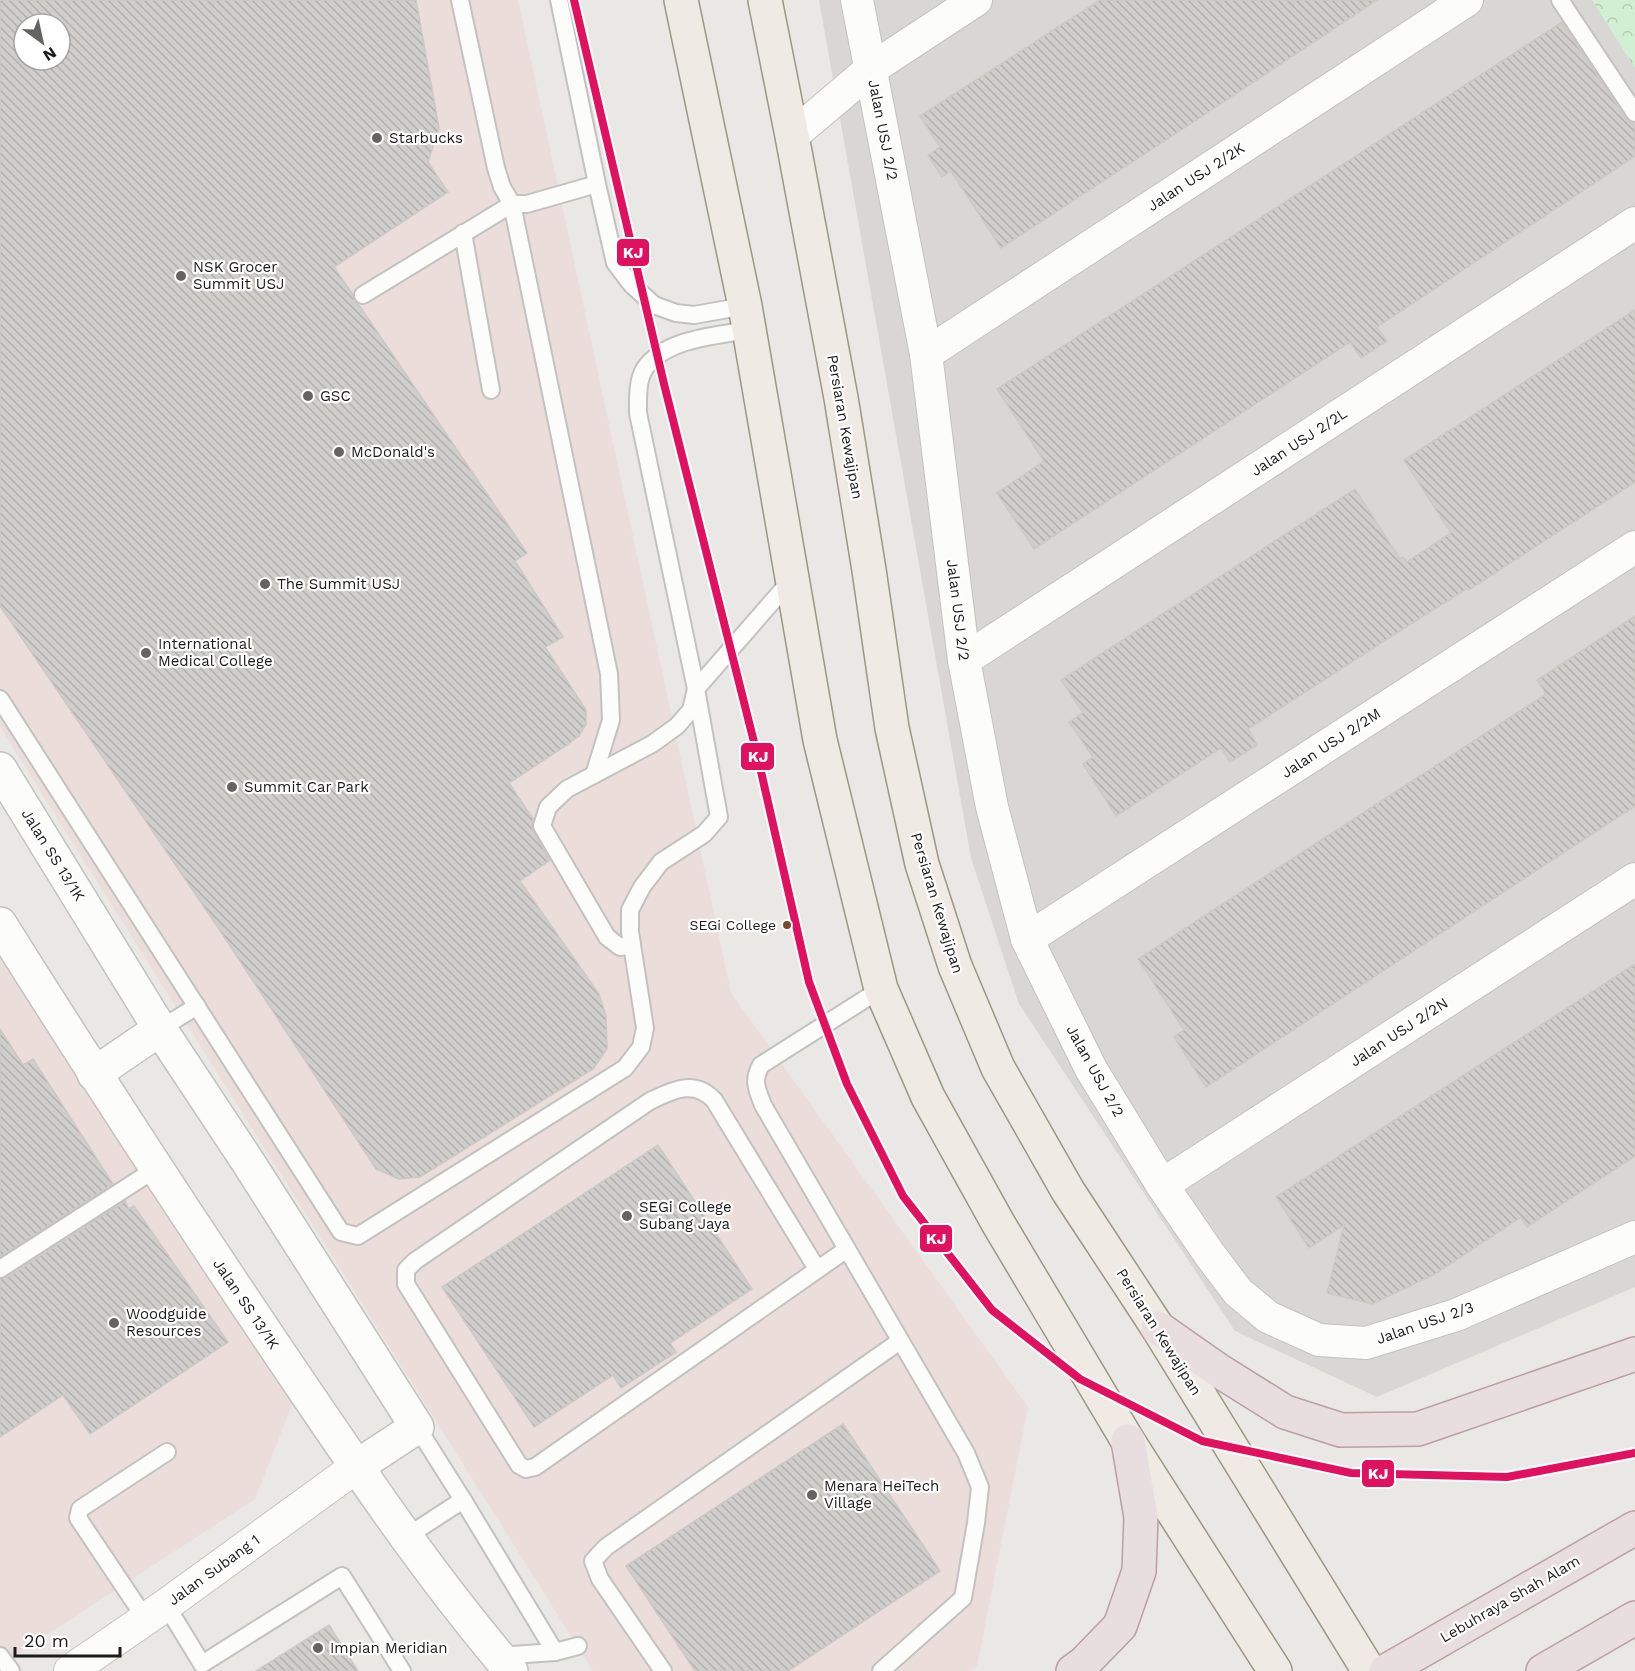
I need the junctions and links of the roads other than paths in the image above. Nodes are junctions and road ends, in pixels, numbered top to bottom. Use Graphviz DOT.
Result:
graph roads {
  1 [pos="460,0"];
  2 [pos="559,0"];
  3 [pos="681,0"];
  4 [pos="765,0"];
  5 [pos="857,0"];
  6 [pos="976,0"];
  7 [pos="1467,0"];
  8 [pos="1560,0"];
  9 [pos="871,69"];
  10 [pos="1635,113"];
  11 [pos="792,136"];
  12 [pos="597,184"];
  13 [pos="512,204"];
  14 [pos="1635,223"];
  15 [pos="463,233"];
  16 [pos="363,295"];
  17 [pos="747,318"];
  18 [pos="926,354"];
  19 [pos="491,390"];
  20 [pos="1635,547"];
  21 [pos="792,579"];
  22 [pos="964,660"];
  23 [pos="696,689"];
  24 [pos="0,699"];
  25 [pos="0,770"];
  26 [pos="594,775"];
  27 [pos="1635,879"];
  28 [pos="0,924"];
  29 [pos="1027,939"];
  30 [pos="632,945"];
  31 [pos="881,989"];
  32 [pos="197,1006"];
  33 [pos="160,1029"];
  34 [pos="94,1074"];
  35 [pos="157,1168"];
  36 [pos="1162,1185"];
  37 [pos="1635,1237"];
  38 [pos="847,1249"];
  39 [pos="0,1269"];
  40 [pos="817,1269"];
  41 [pos="1158,1328"];
  42 [pos="900,1341"];
  43 [pos="1635,1354"];
  44 [pos="417,1427"];
  45 [pos="1128,1442"];
  46 [pos="167,1452"];
  47 [pos="356,1467"];
  48 [pos="463,1500"];
  49 [pos="1635,1528"];
  50 [pos="406,1537"];
  51 [pos="156,1612"];
  52 [pos="1635,1618"];
  53 [pos="578,1646"];
  54 [pos="555,1653"];
  55 [pos="0,1656"];
  56 [pos="505,1663"];
  57 [pos="11,1671"];
  58 [pos="70,1671"];
  59 [pos="402,1671"];
  60 [pos="663,1671"];
  61 [pos="881,1671"];
  62 [pos="1073,1671"];
  63 [pos="1275,1671"];
  64 [pos="1369,1671"];
  65 [pos="1386,1671"];
  66 [pos="1543,1671"];
  1 -- 13 [label="lane"];
  2 -- 12 [label="lane"];
  3 -- 17 [label="main road"];
  4 -- 11 [label="main road, Persiaran Kewajipan"];
  5 -- 9 [label="street, Jalan USJ 2/2"];
  6 -- 9 [label="street"];
  7 -- 18 [label="street, Jalan USJ 2/2K"];
  8 -- 10 [label="lane"];
  9 -- 11 [label="street"];
  9 -- 18 [label="street, Jalan USJ 2/2"];
  11 -- 41 [label="main road, Persiaran Kewajipan"];
  12 -- 13 [label="lane"];
  12 -- 17 [label="lane"];
  13 -- 15 [label="lane"];
  13 -- 26 [label="lane"];
  14 -- 22 [label="street, Jalan USJ 2/2L"];
  15 -- 16 [label="lane"];
  15 -- 19 [label="lane"];
  17 -- 21 [label="main road"];
  17 -- 23 [label="lane"];
  18 -- 22 [label="street, Jalan USJ 2/2"];
  20 -- 29 [label="street, Jalan USJ 2/2M"];
  21 -- 23 [label="lane"];
  21 -- 31 [label="main road"];
  22 -- 29 [label="street, Jalan USJ 2/2"];
  23 -- 26 [label="lane"];
  23 -- 30 [label="lane"];
  24 -- 32 [label="lane"];
  25 -- 33 [label="street, Jalan SS 13/1K"];
  26 -- 30 [label="lane"];
  27 -- 36 [label="street, Jalan USJ 2/2N"];
  28 -- 34 [label="street, Jalan SS 13/1K"];
  29 -- 36 [label="street, Jalan USJ 2/2"];
  30 -- 32 [label="lane"];
  31 -- 38 [label="lane"];
  31 -- 45 [label="main road"];
  32 -- 33 [label="lane"];
  33 -- 34 [label="street"];
  33 -- 44 [label="street, Jalan SS 13/1K"];
  34 -- 35 [label="street, Jalan SS 13/1K"];
  35 -- 39 [label="lane"];
  35 -- 47 [label="street, Jalan SS 13/1K"];
  36 -- 37 [label="street, Jalan USJ 2/3"];
  38 -- 40 [label="lane"];
  38 -- 42 [label="lane"];
  40 -- 40 [label="lane"];
  41 -- 43 [label="highway"];
  41 -- 64 [label="main road, Persiaran Kewajipan"];
  42 -- 60 [label="lane"];
  42 -- 61 [label="lane"];
  44 -- 47 [label="street"];
  44 -- 48 [label="lane"];
  45 -- 62 [label="highway"];
  45 -- 63 [label="main road"];
  46 -- 51 [label="lane"];
  47 -- 50 [label="street, Jalan SS 13/1K"];
  47 -- 51 [label="street, Jalan Subang 1"];
  48 -- 50 [label="lane"];
  48 -- 54 [label="lane"];
  49 -- 65 [label="highway, Lebuhraya Shah Alam"];
  50 -- 56 [label="street, Jalan SS 13/1K"];
  51 -- 58 [label="street, Jalan Subang 1"];
  51 -- 59 [label="lane"];
  52 -- 66 [label="highway"];
  53 -- 54 [label="lane"];
  54 -- 56 [label="lane"];
  55 -- 57 [label="lane"];
}
